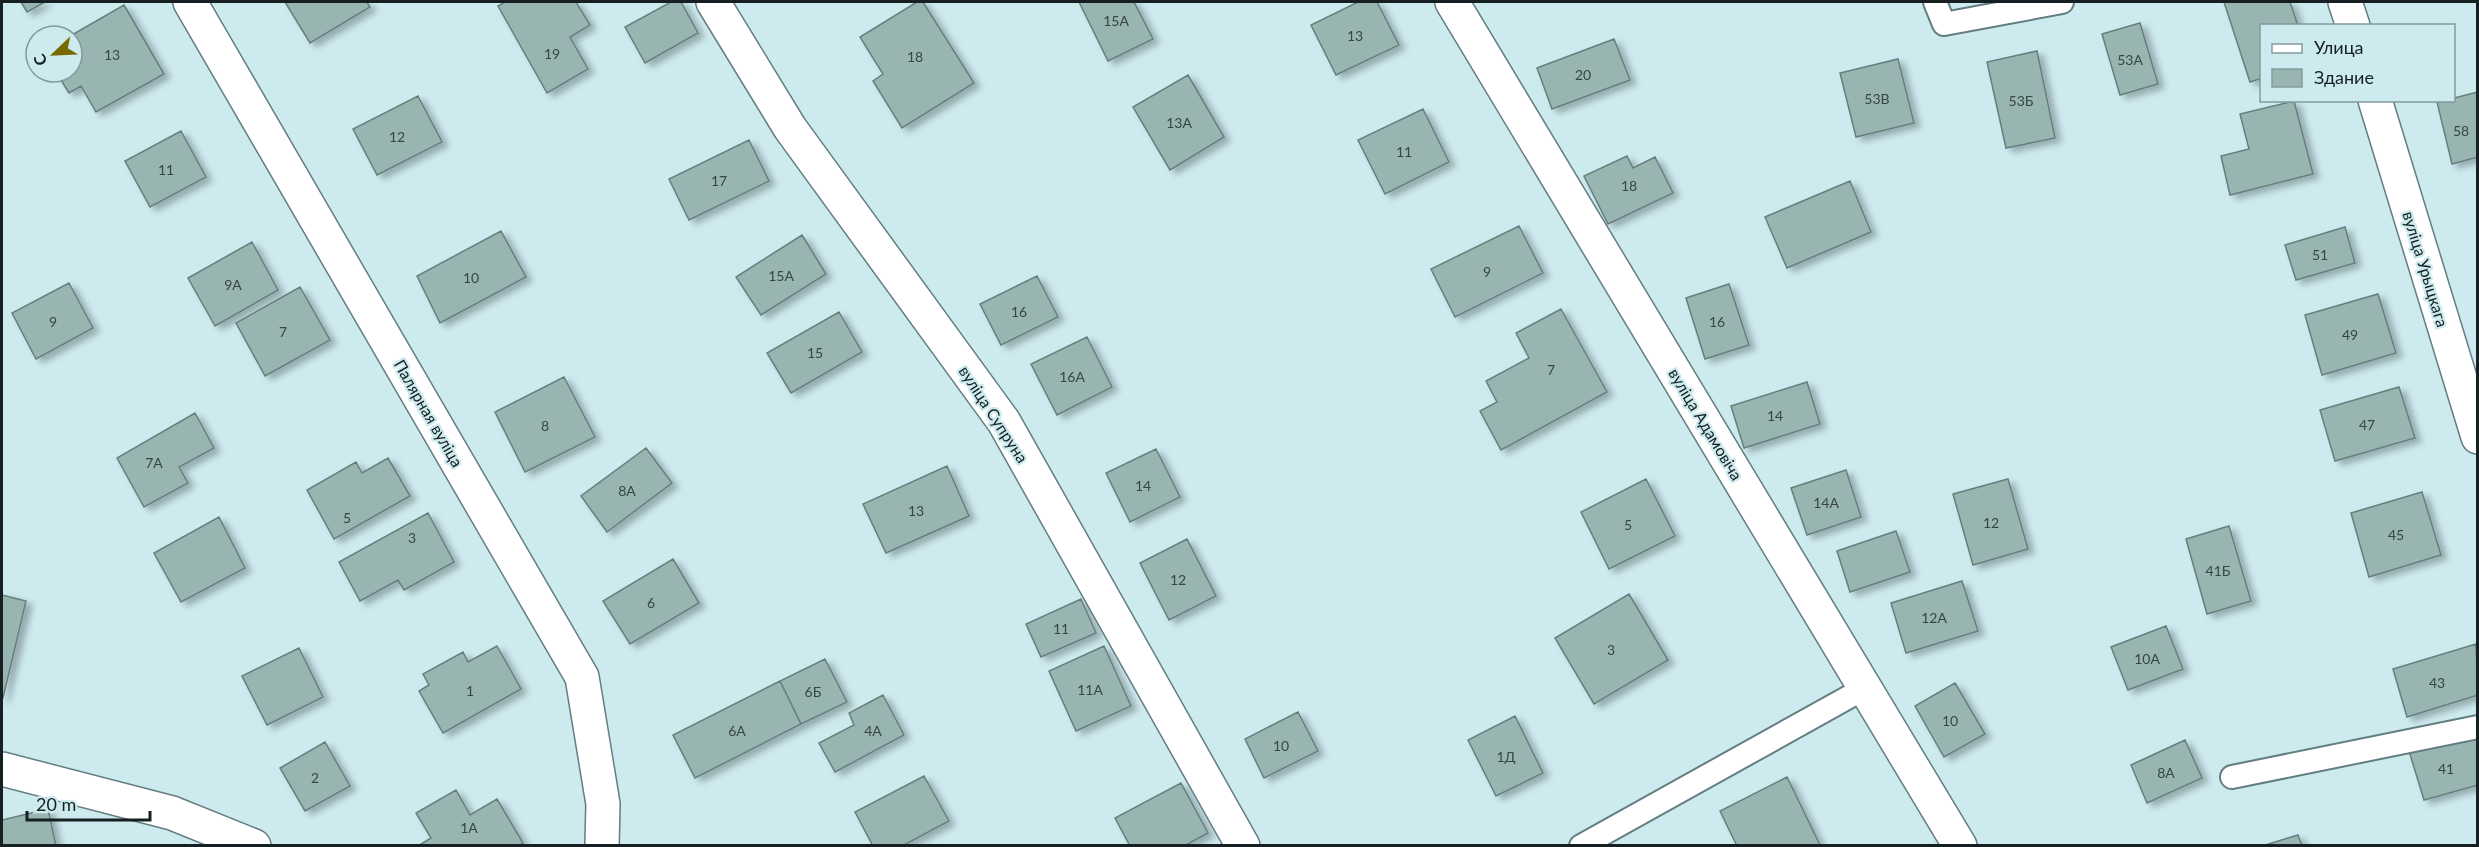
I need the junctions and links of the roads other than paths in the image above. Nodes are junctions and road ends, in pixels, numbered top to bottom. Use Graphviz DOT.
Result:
graph roads {
  1 [pos="190,2"];
  2 [pos="713,2"];
  3 [pos="1452,2"];
  4 [pos="1935,2"];
  5 [pos="2062,2"];
  6 [pos="2376,102"];
  7 [pos="2478,437"];
  8 [pos="1865,688"];
  9 [pos="2478,727"];
  10 [pos="2,769"];
  11 [pos="2232,777"];
  12 [pos="254,846"];
  13 [pos="602,846"];
  14 [pos="1243,846"];
  15 [pos="1581,846"];
  16 [pos="1960,846"];
  1 -- 13 [label="street, Палярная вуліца"];
  2 -- 14 [label="street, вуліца Супруна"];
  3 -- 8 [label="street, вуліца Адамовіча"];
  4 -- 5 [label="lane"];
  6 -- 7 [label="street, вуліца Урыцкага"];
  8 -- 15 [label="lane"];
  8 -- 16 [label="street, вуліца Адамовіча"];
  9 -- 11 [label="lane"];
  10 -- 12 [label="street"];
}
